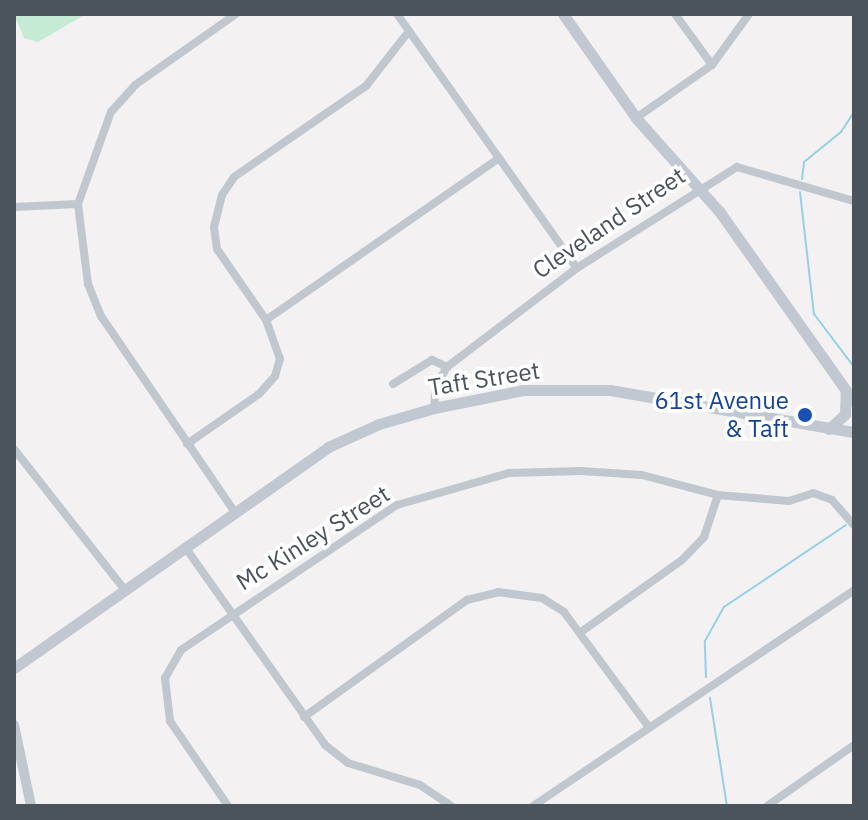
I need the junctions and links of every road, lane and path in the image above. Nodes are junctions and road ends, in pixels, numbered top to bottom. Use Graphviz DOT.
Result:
graph roads {
  1 [pos="236,14"];
  2 [pos="397,14"];
  3 [pos="563,14"];
  4 [pos="675,14"];
  5 [pos="749,14"];
  6 [pos="409,31"];
  7 [pos="712,65"];
  8 [pos="636,118"];
  9 [pos="499,158"];
  10 [pos="699,188"];
  11 [pos="854,201"];
  12 [pos="78,204"];
  13 [pos="14,207"];
  14 [pos="577,268"];
  15 [pos="266,320"];
  16 [pos="447,367"];
  17 [pos="393,384"];
  18 [pos="846,390"];
  19 [pos="854,402"];
  20 [pos="434,408"];
  21 [pos="829,429"];
  22 [pos="854,432"];
  23 [pos="187,444"];
  24 [pos="14,449"];
  25 [pos="718,495"];
  26 [pos="234,511"];
  27 [pos="854,525"];
  28 [pos="185,547"];
  29 [pos="125,590"];
  30 [pos="854,590"];
  31 [pos="232,613"];
  32 [pos="581,632"];
  33 [pos="14,668"];
  34 [pos="304,717"];
  35 [pos="14,725"];
  36 [pos="648,726"];
  37 [pos="854,745"];
  38 [pos="772,805"];
  39 [pos="31,806"];
  40 [pos="228,806"];
  41 [pos="451,806"];
  42 [pos="533,806"];
  1 -- 12 [label="street"];
  2 -- 6 [label="street"];
  3 -- 8 [label="main road"];
  4 -- 7 [label="street"];
  5 -- 7 [label="street"];
  6 -- 9 [label="street"];
  6 -- 15 [label="street"];
  7 -- 8 [label="street"];
  8 -- 10 [label="main road"];
  9 -- 14 [label="street"];
  9 -- 15 [label="street"];
  10 -- 11 [label="street, Cleveland Street"];
  10 -- 14 [label="street, Cleveland Street"];
  10 -- 18 [label="main road"];
  12 -- 13 [label="street"];
  12 -- 23 [label="street"];
  14 -- 16 [label="street, Cleveland Street"];
  15 -- 23 [label="street"];
  16 -- 17 [label="street"];
  16 -- 20 [label="street"];
  18 -- 19 [label="main road"];
  18 -- 21 [label="main road"];
  20 -- 21 [label="main road, Taft Street"];
  20 -- 26 [label="main road, Taft Street"];
  21 -- 22 [label="main road, Taft Street"];
  23 -- 26 [label="street"];
  24 -- 29 [label="street"];
  25 -- 27 [label="street, Mc Kinley Street"];
  25 -- 31 [label="street, Mc Kinley Street"];
  25 -- 32 [label="street"];
  26 -- 28 [label="main road"];
  28 -- 29 [label="main road"];
  28 -- 31 [label="street"];
  29 -- 33 [label="main road"];
  30 -- 36 [label="street"];
  31 -- 34 [label="street"];
  31 -- 40 [label="street, Mc Kinley Street"];
  32 -- 34 [label="street"];
  32 -- 36 [label="street"];
  34 -- 41 [label="street"];
  35 -- 39 [label="street"];
  36 -- 42 [label="street"];
  37 -- 38 [label="street"];
}
